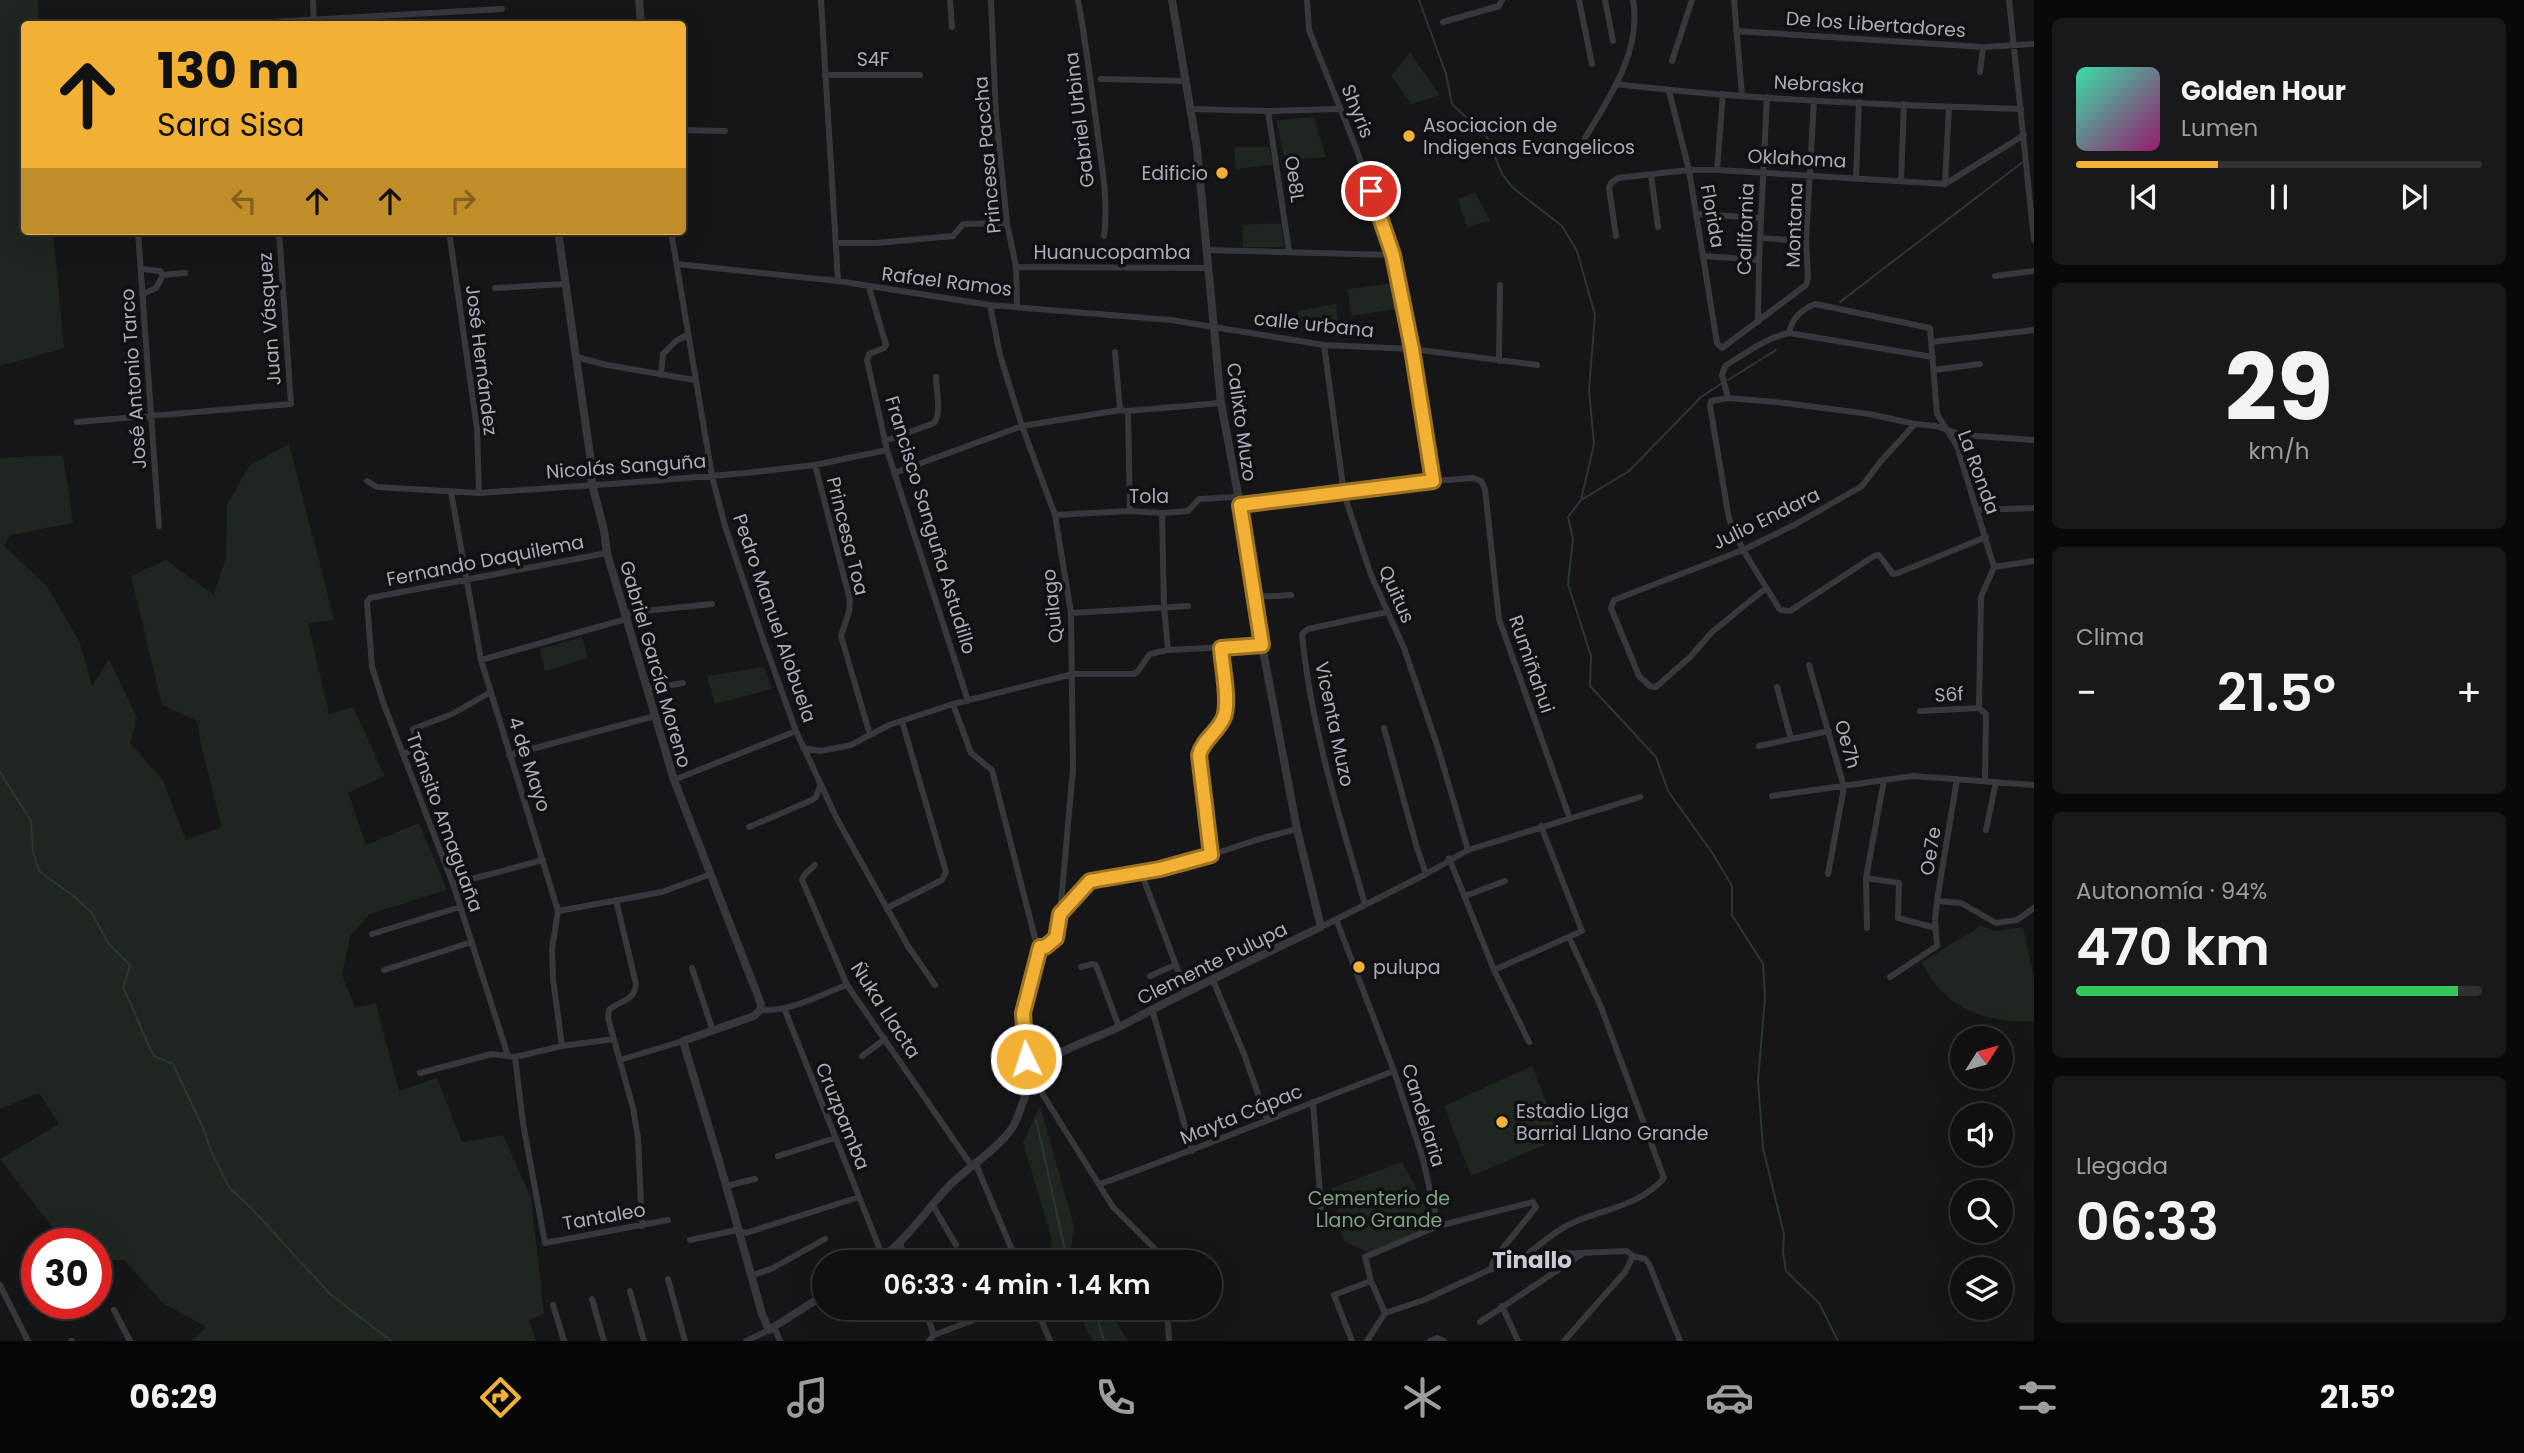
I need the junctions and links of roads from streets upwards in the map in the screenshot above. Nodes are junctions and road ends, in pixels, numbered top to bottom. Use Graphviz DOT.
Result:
graph roads {
  1 [pos="313,0"];
  2 [pos="639,0"];
  3 [pos="821,0"];
  4 [pos="950,0"];
  5 [pos="991,0"];
  6 [pos="1079,0"];
  7 [pos="1172,0"];
  8 [pos="1307,0"];
  9 [pos="1502,0"];
  10 [pos="1579,0"];
  11 [pos="1605,0"];
  12 [pos="1633,0"];
  13 [pos="1692,0"];
  14 [pos="1734,0"];
  15 [pos="2009,0"];
  16 [pos="502,9"];
  17 [pos="314,21"];
  18 [pos="328,21"];
  19 [pos="641,21"];
  20 [pos="1443,22"];
  21 [pos="951,27"];
  22 [pos="1736,31"];
  23 [pos="1613,41"];
  24 [pos="2034,44"];
  25 [pos="2013,46"];
  26 [pos="1983,47"];
  27 [pos="1672,61"];
  28 [pos="1591,64"];
  29 [pos="1980,72"];
  30 [pos="825,75"];
  31 [pos="920,75"];
  32 [pos="1101,79"];
  33 [pos="1186,81"];
  34 [pos="1616,84"];
  35 [pos="1670,91"];
  36 [pos="1723,94"];
  37 [pos="1742,95"];
  38 [pos="1767,97"];
  39 [pos="1814,100"];
  40 [pos="1859,102"];
  41 [pos="1904,104"];
  42 [pos="1949,107"];
  43 [pos="1340,109"];
  44 [pos="2021,109"];
  45 [pos="1191,110"];
  46 [pos="1268,111"];
  47 [pos="686,130"];
  48 [pos="725,131"];
  49 [pos="2024,135"];
  50 [pos="1585,138"];
  51 [pos="1689,170"];
  52 [pos="1717,170"];
  53 [pos="1763,172"];
  54 [pos="1651,175"];
  55 [pos="1811,175"];
  56 [pos="1856,178"];
  57 [pos="1901,181"];
  58 [pos="1945,184"];
  59 [pos="1696,214"];
  60 [pos="1761,218"];
  61 [pos="1007,223"];
  62 [pos="1658,227"];
  63 [pos="138,235"];
  64 [pos="279,235"];
  65 [pos="450,235"];
  66 [pos="559,235"];
  67 [pos="672,235"];
  68 [pos="1104,236"];
  69 [pos="1616,236"];
  70 [pos="1761,238"];
  71 [pos="2034,240"];
  72 [pos="1807,241"];
  73 [pos="836,243"];
  74 [pos="1206,250"];
  75 [pos="1289,251"];
  76 [pos="1393,255"];
  77 [pos="1704,256"];
  78 [pos="1759,260"];
  79 [pos="677,264"];
  80 [pos="1016,267"];
  81 [pos="1207,268"];
  82 [pos="141,269"];
  83 [pos="2034,271"];
  84 [pos="185,273"];
  85 [pos="163,275"];
  86 [pos="1995,276"];
  87 [pos="838,281"];
  88 [pos="565,284"];
  89 [pos="1500,285"];
  90 [pos="869,287"];
  91 [pos="495,288"];
  92 [pos="143,294"];
  93 [pos="990,305"];
  94 [pos="1017,306"];
  95 [pos="1758,322"];
  96 [pos="1214,327"];
  97 [pos="2034,330"];
  98 [pos="1789,333"];
  99 [pos="687,335"];
  100 [pos="1931,342"];
  101 [pos="1324,345"];
  102 [pos="1720,347"];
  103 [pos="1412,349"];
  104 [pos="1115,352"];
  105 [pos="576,357"];
  106 [pos="1933,357"];
  107 [pos="1499,361"];
  108 [pos="1979,364"];
  109 [pos="1537,365"];
  110 [pos="1934,370"];
  111 [pos="661,374"];
  112 [pos="936,377"];
  113 [pos="695,380"];
  114 [pos="1728,398"];
  115 [pos="1221,403"];
  116 [pos="1120,410"];
  117 [pos="1129,411"];
  118 [pos="152,415"];
  119 [pos="77,422"];
  120 [pos="1914,424"];
  121 [pos="1022,426"];
  122 [pos="1948,429"];
  123 [pos="885,440"];
  124 [pos="2034,440"];
  125 [pos="887,450"];
  126 [pos="815,465"];
  127 [pos="894,473"];
  128 [pos="712,476"];
  129 [pos="1473,478"];
  130 [pos="367,481"];
  131 [pos="1433,481"];
  132 [pos="592,484"];
  133 [pos="451,492"];
  134 [pos="479,493"];
  135 [pos="1344,494"];
  136 [pos="1239,501"];
  137 [pos="2034,508"];
  138 [pos="1130,510"];
  139 [pos="1977,510"];
  140 [pos="1163,513"];
  141 [pos="1055,515"];
  142 [pos="159,526"];
  143 [pos="1986,537"];
  144 [pos="1743,550"];
  145 [pos="607,553"];
  146 [pos="2034,561"];
  147 [pos="1994,567"];
  148 [pos="467,579"];
  149 [pos="1766,588"];
  150 [pos="1291,595"];
  151 [pos="1254,597"];
  152 [pos="370,598"];
  153 [pos="712,604"];
  154 [pos="1164,606"];
  155 [pos="1188,606"];
  156 [pos="1387,612"];
  157 [pos="1071,613"];
  158 [pos="625,616"];
  159 [pos="1262,645"];
  160 [pos="1221,648"];
  161 [pos="1168,650"];
  162 [pos="481,660"];
  163 [pos="1809,664"];
  164 [pos="1073,674"];
  165 [pos="683,683"];
  166 [pos="1777,687"];
  167 [pos="647,690"];
  168 [pos="491,692"];
  169 [pos="968,701"];
  170 [pos="953,704"];
  171 [pos="1979,708"];
  172 [pos="1920,711"];
  173 [pos="655,716"];
  174 [pos="902,721"];
  175 [pos="1384,728"];
  176 [pos="1829,731"];
  177 [pos="796,732"];
  178 [pos="870,735"];
  179 [pos="1791,739"];
  180 [pos="1759,746"];
  181 [pos="803,748"];
  182 [pos="403,755"];
  183 [pos="509,755"];
  184 [pos="1957,779"];
  185 [pos="674,780"];
  186 [pos="1884,780"];
  187 [pos="1984,781"];
  188 [pos="1996,782"];
  189 [pos="820,784"];
  190 [pos="2034,785"];
  191 [pos="1844,787"];
  192 [pos="1772,796"];
  193 [pos="1640,797"];
  194 [pos="1570,819"];
  195 [pos="749,827"];
  196 [pos="1541,827"];
  197 [pos="1297,829"];
  198 [pos="1986,830"];
  199 [pos="1468,850"];
  200 [pos="1211,855"];
  201 [pos="1449,858"];
  202 [pos="543,860"];
  203 [pos="815,865"];
  204 [pos="1141,872"];
  205 [pos="711,874"];
  206 [pos="1426,874"];
  207 [pos="1828,874"];
  208 [pos="1866,878"];
  209 [pos="1505,881"];
  210 [pos="453,884"];
  211 [pos="1465,896"];
  212 [pos="616,900"];
  213 [pos="1937,901"];
  214 [pos="1365,904"];
  215 [pos="460,907"];
  216 [pos="887,908"];
  217 [pos="2034,908"];
  218 [pos="558,911"];
  219 [pos="1060,914"];
  220 [pos="1336,919"];
  221 [pos="1321,927"];
  222 [pos="1936,928"];
  223 [pos="1867,929"];
  224 [pos="372,934"];
  225 [pos="1569,937"];
  226 [pos="472,942"];
  227 [pos="1040,947"];
  228 [pos="1175,965"];
  229 [pos="1081,967"];
  230 [pos="692,968"];
  231 [pos="384,970"];
  232 [pos="1494,970"];
  233 [pos="1150,976"];
  234 [pos="1890,977"];
  235 [pos="1212,978"];
  236 [pos="848,985"];
  237 [pos="935,985"];
  238 [pos="1186,992"];
  239 [pos="784,1008"];
  240 [pos="1152,1009"];
  241 [pos="761,1010"];
  242 [pos="1119,1027"];
  243 [pos="713,1031"];
  244 [pos="614,1039"];
  245 [pos="885,1039"];
  246 [pos="683,1041"];
  247 [pos="1529,1042"];
  248 [pos="562,1046"];
  249 [pos="511,1056"];
  250 [pos="862,1056"];
  251 [pos="620,1060"];
  252 [pos="1394,1071"];
  253 [pos="1035,1072"];
  254 [pos="420,1073"];
  255 [pos="1313,1102"];
  256 [pos="1267,1119"];
  257 [pos="835,1138"];
  258 [pos="1192,1151"];
  259 [pos="778,1156"];
  260 [pos="973,1164"];
  261 [pos="755,1179"];
  262 [pos="1100,1184"];
  263 [pos="726,1186"];
  264 [pos="859,1197"];
  265 [pos="932,1204"];
  266 [pos="1321,1208"];
  267 [pos="668,1220"];
  268 [pos="642,1226"];
  269 [pos="1438,1226"];
  270 [pos="737,1230"];
  271 [pos="825,1239"];
  272 [pos="690,1240"];
  273 [pos="545,1243"];
  274 [pos="900,1243"];
  275 [pos="956,1245"];
  276 [pos="876,1250"];
  277 [pos="891,1250"];
  278 [pos="903,1250"];
  279 [pos="1012,1250"];
  280 [pos="1157,1250"];
  281 [pos="1584,1254"];
  282 [pos="1633,1256"];
  283 [pos="1520,1261"];
  284 [pos="1491,1269"];
  285 [pos="751,1276"];
  286 [pos="668,1279"];
  287 [pos="1371,1281"];
  288 [pos="0,1285"];
  289 [pos="630,1292"];
  290 [pos="592,1299"];
  291 [pos="812,1303"];
  292 [pos="553,1305"];
  293 [pos="1502,1306"];
  294 [pos="114,1310"];
  295 [pos="1385,1313"];
  296 [pos="929,1320"];
  297 [pos="974,1320"];
  298 [pos="1041,1320"];
  299 [pos="1168,1320"];
  300 [pos="1480,1322"];
  301 [pos="772,1328"];
  302 [pos="934,1335"];
  303 [pos="28,1341"];
  304 [pos="130,1341"];
  305 [pos="564,1341"];
  306 [pos="604,1341"];
  307 [pos="644,1341"];
  308 [pos="685,1341"];
  309 [pos="746,1341"];
  310 [pos="780,1341"];
  311 [pos="929,1341"];
  312 [pos="1050,1341"];
  313 [pos="1169,1341"];
  314 [pos="1352,1341"];
  315 [pos="1367,1341"];
  316 [pos="1430,1341"];
  317 [pos="1444,1341"];
  318 [pos="1518,1341"];
  319 [pos="1564,1341"];
  320 [pos="1680,1341"];
  1 -- 17 [label="street"];
  2 -- 19 [label="street"];
  3 -- 30 [label="street"];
  4 -- 21 [label="street"];
  5 -- 61 [label="street, Princesa Paccha"];
  6 -- 68 [label="street, Gabriel Urbina"];
  7 -- 33 [label="street, Calixto Muzo"];
  8 -- 43 [label="street, Shyris"];
  9 -- 20 [label="street"];
  10 -- 28 [label="street"];
  11 -- 23 [label="street"];
  12 -- 34 [label="street"];
  13 -- 27 [label="street"];
  14 -- 22 [label="street"];
  15 -- 25 [label="street"];
  16 -- 18 [label="street"];
  22 -- 26 [label="street, De los Libertadores"];
  22 -- 37 [label="street"];
  24 -- 25 [label="street, De los Libertadores"];
  25 -- 26 [label="street, De los Libertadores"];
  25 -- 44 [label="street"];
  26 -- 29 [label="street"];
  30 -- 31 [label="street, S4F"];
  30 -- 73 [label="street"];
  32 -- 33 [label="street"];
  33 -- 45 [label="street, Calixto Muzo"];
  34 -- 35 [label="street, Nebraska"];
  34 -- 50 [label="street"];
  35 -- 36 [label="street, Nebraska"];
  35 -- 51 [label="street, Florida"];
  36 -- 37 [label="street, Nebraska"];
  36 -- 52 [label="street"];
  37 -- 38 [label="street, Nebraska"];
  38 -- 39 [label="street, Nebraska"];
  38 -- 53 [label="street, California"];
  39 -- 40 [label="street, Nebraska"];
  39 -- 55 [label="street, Montana"];
  40 -- 41 [label="street, Nebraska"];
  40 -- 56 [label="street"];
  41 -- 42 [label="street, Nebraska"];
  41 -- 57 [label="street"];
  42 -- 44 [label="street, Nebraska"];
  42 -- 58 [label="street"];
  43 -- 46 [label="street"];
  43 -- 76 [label="street, Shyris"];
  44 -- 49 [label="street"];
  45 -- 46 [label="street"];
  45 -- 74 [label="street, Calixto Muzo"];
  46 -- 75 [label="street, Oe8L"];
  47 -- 48 [label="street"];
  49 -- 58 [label="street"];
  49 -- 71 [label="street"];
  51 -- 52 [label="street, Oklahoma"];
  51 -- 54 [label="street, Oklahoma"];
  51 -- 59 [label="street, Florida"];
  52 -- 53 [label="street, Oklahoma"];
  53 -- 55 [label="street, Oklahoma"];
  53 -- 60 [label="street, California"];
  54 -- 62 [label="street"];
  54 -- 69 [label="street, Oklahoma"];
  55 -- 56 [label="street, Oklahoma"];
  55 -- 72 [label="street, Montana"];
  56 -- 57 [label="street, Oklahoma"];
  57 -- 58 [label="street, Oklahoma"];
  59 -- 60 [label="street"];
  59 -- 77 [label="street, Florida"];
  60 -- 70 [label="street, California"];
  61 -- 73 [label="street"];
  61 -- 80 [label="street, Princesa Paccha"];
  63 -- 82 [label="street, José Antonio Tarco"];
  64 -- 118 [label="street, Juan Vásquez"];
  65 -- 134 [label="street, José Hernández"];
  66 -- 88 [label="street, Gabriel García Moreno"];
  67 -- 79 [label="street, Pedro Manuel Alobuela"];
  70 -- 72 [label="street"];
  70 -- 78 [label="street, California"];
  72 -- 95 [label="street, Montana"];
  73 -- 87 [label="street"];
  74 -- 75 [label="street"];
  74 -- 81 [label="street, Calixto Muzo"];
  75 -- 76 [label="street"];
  76 -- 103 [label="street, Shyris"];
  77 -- 78 [label="street"];
  77 -- 102 [label="street, Florida"];
  78 -- 95 [label="street, California"];
  79 -- 87 [label="street, Rafael Ramos"];
  79 -- 99 [label="street, Pedro Manuel Alobuela"];
  80 -- 81 [label="street, Huanucopamba"];
  80 -- 94 [label="street, Princesa Paccha"];
  81 -- 96 [label="street, Calixto Muzo"];
  82 -- 85 [label="street"];
  82 -- 92 [label="street, José Antonio Tarco"];
  83 -- 86 [label="street"];
  84 -- 85 [label="street"];
  85 -- 92 [label="street"];
  87 -- 90 [label="street, Rafael Ramos"];
  88 -- 91 [label="street"];
  88 -- 105 [label="street, Gabriel García Moreno"];
  89 -- 107 [label="street"];
  90 -- 93 [label="street, Rafael Ramos"];
  90 -- 123 [label="street, Francisco Sanguña Astudillo"];
  92 -- 118 [label="street, José Antonio Tarco"];
  93 -- 94 [label="street, Rafael Ramos"];
  93 -- 121 [label="street, Quilago"];
  94 -- 96 [label="street, Rafael Ramos"];
  95 -- 102 [label="street, Montana"];
  96 -- 101 [label="street, calle urbana"];
  96 -- 115 [label="street, Calixto Muzo"];
  97 -- 100 [label="street"];
  98 -- 100 [label="street"];
  98 -- 106 [label="street"];
  98 -- 114 [label="street"];
  99 -- 111 [label="street"];
  99 -- 113 [label="street, Pedro Manuel Alobuela"];
  100 -- 106 [label="street, La Ronda"];
  101 -- 103 [label="street, calle urbana"];
  101 -- 135 [label="street, Quitus"];
  103 -- 107 [label="street, calle urbana"];
  103 -- 131 [label="street, Shyris"];
  104 -- 116 [label="street"];
  105 -- 111 [label="street"];
  105 -- 132 [label="street, Gabriel García Moreno"];
  106 -- 110 [label="street, La Ronda"];
  107 -- 109 [label="street, calle urbana"];
  108 -- 110 [label="street"];
  110 -- 122 [label="street, La Ronda"];
  111 -- 113 [label="street"];
  112 -- 123 [label="street"];
  113 -- 128 [label="street, Pedro Manuel Alobuela"];
  114 -- 120 [label="street"];
  114 -- 144 [label="street"];
  115 -- 117 [label="street"];
  115 -- 136 [label="street, Calixto Muzo"];
  116 -- 117 [label="street"];
  116 -- 121 [label="street"];
  117 -- 138 [label="street"];
  118 -- 119 [label="street"];
  118 -- 142 [label="street, José Antonio Tarco"];
  120 -- 122 [label="street"];
  120 -- 144 [label="street, Julio Endara"];
  121 -- 127 [label="street"];
  121 -- 141 [label="street, Quilago"];
  122 -- 124 [label="street"];
  122 -- 139 [label="street, La Ronda"];
  123 -- 125 [label="street, Francisco Sanguña Astudillo"];
  125 -- 126 [label="street, Nicolás Sanguña"];
  125 -- 127 [label="street, Francisco Sanguña Astudillo"];
  126 -- 128 [label="street, Nicolás Sanguña"];
  126 -- 178 [label="street, Princesa Toa"];
  127 -- 169 [label="street, Francisco Sanguña Astudillo"];
  128 -- 132 [label="street, Nicolás Sanguña"];
  128 -- 177 [label="street, Pedro Manuel Alobuela"];
  129 -- 131 [label="street, Tola"];
  129 -- 194 [label="street, Rumiñahui"];
  130 -- 133 [label="street, Nicolás Sanguña"];
  131 -- 135 [label="street, Tola"];
  132 -- 134 [label="street, Nicolás Sanguña"];
  132 -- 145 [label="street, Gabriel García Moreno"];
  133 -- 134 [label="street, Nicolás Sanguña"];
  133 -- 148 [label="street, 4 de Mayo"];
  135 -- 136 [label="street, Tola"];
  135 -- 156 [label="street, Quitus"];
  136 -- 140 [label="street, Tola"];
  136 -- 151 [label="street, Calixto Muzo"];
  137 -- 139 [label="street"];
  138 -- 140 [label="street, Tola"];
  138 -- 141 [label="street, Tola"];
  139 -- 143 [label="street, La Ronda"];
  140 -- 154 [label="street"];
  141 -- 157 [label="street, Quilago"];
  143 -- 147 [label="street, La Ronda"];
  143 -- 149 [label="street"];
  144 -- 149 [label="street"];
  144 -- 149 [label="street, Julio Endara"];
  145 -- 148 [label="street, Fernando Daquilema"];
  145 -- 158 [label="street, Gabriel García Moreno"];
  146 -- 147 [label="street"];
  147 -- 171 [label="street"];
  148 -- 152 [label="street, Fernando Daquilema"];
  148 -- 162 [label="street, 4 de Mayo"];
  150 -- 151 [label="street"];
  151 -- 159 [label="street, Calixto Muzo"];
  152 -- 182 [label="street, Tránsito Amaguaña"];
  153 -- 158 [label="street"];
  154 -- 155 [label="street"];
  154 -- 157 [label="street"];
  154 -- 161 [label="street"];
  156 -- 199 [label="street, Quitus"];
  156 -- 214 [label="street, Vicenta Muzo"];
  157 -- 164 [label="street, Quilago"];
  158 -- 162 [label="street"];
  158 -- 167 [label="street, Gabriel García Moreno"];
  159 -- 160 [label="street"];
  159 -- 197 [label="street, Calixto Muzo"];
  160 -- 161 [label="street"];
  160 -- 200 [label="street"];
  161 -- 164 [label="street"];
  162 -- 168 [label="street, 4 de Mayo"];
  163 -- 176 [label="street, Oe7h"];
  164 -- 169 [label="street"];
  164 -- 219 [label="street, Quilago"];
  165 -- 167 [label="street"];
  166 -- 179 [label="street"];
  167 -- 173 [label="street, Gabriel García Moreno"];
  168 -- 182 [label="street"];
  168 -- 183 [label="street, 4 de Mayo"];
  169 -- 170 [label="street"];
  170 -- 174 [label="street"];
  170 -- 227 [label="street"];
  171 -- 172 [label="street, S6f"];
  171 -- 187 [label="street"];
  173 -- 183 [label="street"];
  173 -- 185 [label="street, Gabriel García Moreno"];
  174 -- 178 [label="street"];
  174 -- 216 [label="street"];
  175 -- 206 [label="street"];
  176 -- 179 [label="street"];
  176 -- 191 [label="street, Oe7h"];
  177 -- 181 [label="street, Pedro Manuel Alobuela"];
  177 -- 185 [label="street"];
  178 -- 181 [label="street"];
  179 -- 180 [label="street"];
  181 -- 189 [label="street, Pedro Manuel Alobuela"];
  182 -- 210 [label="street, Tránsito Amaguaña"];
  183 -- 202 [label="street, 4 de Mayo"];
  184 -- 186 [label="street"];
  184 -- 187 [label="street"];
  184 -- 213 [label="street, Oe7e"];
  185 -- 205 [label="street, Gabriel García Moreno"];
  186 -- 191 [label="street"];
  186 -- 208 [label="street"];
  187 -- 188 [label="street"];
  188 -- 190 [label="street"];
  188 -- 198 [label="street"];
  189 -- 195 [label="street"];
  189 -- 216 [label="street, Pedro Manuel Alobuela"];
  191 -- 192 [label="street"];
  191 -- 207 [label="street, Oe7h"];
  193 -- 194 [label="street, Clemente Pulupa"];
  194 -- 196 [label="street, Clemente Pulupa"];
  196 -- 199 [label="street, Clemente Pulupa"];
  196 -- 225 [label="street"];
  197 -- 200 [label="street"];
  197 -- 221 [label="street, Calixto Muzo"];
  199 -- 201 [label="street, Clemente Pulupa"];
  200 -- 204 [label="street"];
  201 -- 206 [label="street, Clemente Pulupa"];
  201 -- 211 [label="street"];
  202 -- 210 [label="street"];
  202 -- 218 [label="street, 4 de Mayo"];
  203 -- 236 [label="street, Ñuka Llacta"];
  204 -- 219 [label="street"];
  204 -- 228 [label="street"];
  205 -- 212 [label="street"];
  205 -- 241 [label="street, Gabriel García Moreno"];
  206 -- 214 [label="street, Clemente Pulupa"];
  208 -- 222 [label="street"];
  208 -- 223 [label="street"];
  209 -- 211 [label="street"];
  210 -- 215 [label="street, Tránsito Amaguaña"];
  211 -- 232 [label="street"];
  212 -- 218 [label="street"];
  212 -- 244 [label="street"];
  213 -- 217 [label="street"];
  213 -- 222 [label="street, Oe7e"];
  214 -- 220 [label="street, Clemente Pulupa"];
  215 -- 224 [label="street"];
  215 -- 226 [label="street, Tránsito Amaguaña"];
  216 -- 237 [label="street, Pedro Manuel Alobuela"];
  218 -- 248 [label="street, 4 de Mayo"];
  219 -- 227 [label="street"];
  220 -- 221 [label="street, Clemente Pulupa"];
  220 -- 252 [label="street, Candelaria"];
  221 -- 235 [label="street, Clemente Pulupa"];
  222 -- 234 [label="street"];
  225 -- 232 [label="street"];
  225 -- 283 [label="street"];
  226 -- 231 [label="street"];
  226 -- 249 [label="street, Tránsito Amaguaña"];
  227 -- 253 [label="street"];
  228 -- 233 [label="street"];
  228 -- 238 [label="street"];
  229 -- 242 [label="street"];
  230 -- 243 [label="street"];
  232 -- 247 [label="street"];
  235 -- 238 [label="street, Clemente Pulupa"];
  235 -- 256 [label="street"];
  236 -- 239 [label="street"];
  236 -- 245 [label="street, Ñuka Llacta"];
  238 -- 240 [label="street, Clemente Pulupa"];
  239 -- 241 [label="street"];
  239 -- 257 [label="street, Cruzpamba"];
  240 -- 242 [label="street, Clemente Pulupa"];
  240 -- 258 [label="street"];
  241 -- 243 [label="street"];
  242 -- 253 [label="street, Clemente Pulupa"];
  243 -- 246 [label="street"];
  244 -- 248 [label="street"];
  244 -- 251 [label="street"];
  245 -- 250 [label="street"];
  245 -- 260 [label="street, Ñuka Llacta"];
  246 -- 251 [label="street"];
  246 -- 263 [label="street"];
  248 -- 249 [label="street"];
  249 -- 254 [label="street"];
  249 -- 273 [label="street, Tránsito Amaguaña"];
  251 -- 268 [label="street"];
  252 -- 255 [label="street, Mayta Cápac"];
  252 -- 269 [label="street, Candelaria"];
  253 -- 260 [label="street"];
  253 -- 262 [label="street"];
  255 -- 256 [label="street, Mayta Cápac"];
  255 -- 266 [label="street"];
  256 -- 258 [label="street, Mayta Cápac"];
  257 -- 259 [label="street"];
  257 -- 264 [label="street, Cruzpamba"];
  258 -- 262 [label="street, Mayta Cápac"];
  260 -- 265 [label="street"];
  260 -- 279 [label="street, Ñuka Llacta"];
  261 -- 263 [label="street"];
  262 -- 280 [label="street"];
  263 -- 270 [label="street"];
  264 -- 270 [label="street"];
  264 -- 276 [label="street, Cruzpamba"];
  265 -- 274 [label="street"];
  265 -- 275 [label="street"];
  267 -- 268 [label="street, Tantaleo"];
  268 -- 273 [label="street, Tantaleo"];
  269 -- 284 [label="street"];
  269 -- 287 [label="street"];
  270 -- 272 [label="street"];
  270 -- 285 [label="street"];
  271 -- 285 [label="street"];
  274 -- 277 [label="street"];
  274 -- 278 [label="street"];
  281 -- 282 [label="street"];
  281 -- 283 [label="street"];
  281 -- 293 [label="street"];
  282 -- 319 [label="street"];
  282 -- 320 [label="street"];
  283 -- 284 [label="street"];
  284 -- 295 [label="street"];
  285 -- 301 [label="street"];
  286 -- 308 [label="street"];
  287 -- 295 [label="street"];
  287 -- 314 [label="street"];
  288 -- 303 [label="street"];
  289 -- 307 [label="street"];
  290 -- 306 [label="street"];
  291 -- 301 [label="street"];
  292 -- 305 [label="street"];
  293 -- 300 [label="street"];
  293 -- 318 [label="street"];
  294 -- 304 [label="street"];
  295 -- 315 [label="street"];
  296 -- 302 [label="street"];
  297 -- 302 [label="street"];
  298 -- 312 [label="street"];
  299 -- 313 [label="street"];
  301 -- 309 [label="street"];
  301 -- 310 [label="street"];
  302 -- 311 [label="street"];
  316 -- 317 [label="street"];
}
